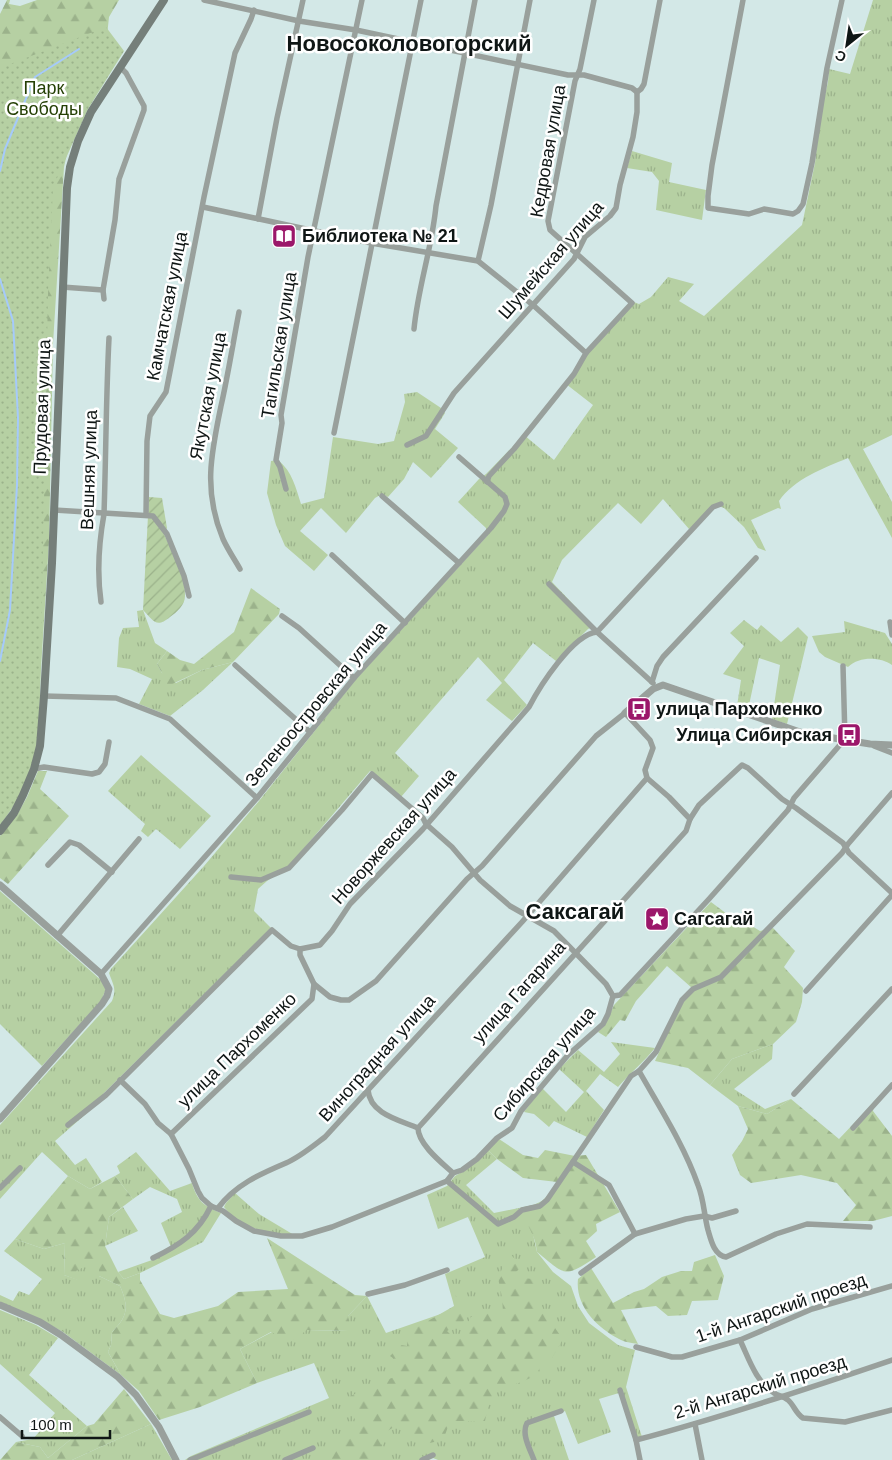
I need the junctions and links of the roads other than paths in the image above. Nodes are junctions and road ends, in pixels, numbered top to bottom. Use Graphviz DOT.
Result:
graph roads {
  1 [pos="164,0"];
  2 [pos="204,0"];
  3 [pos="303,0"];
  4 [pos="362,0"];
  5 [pos="421,0"];
  6 [pos="475,0"];
  7 [pos="530,0"];
  8 [pos="594,0"];
  9 [pos="660,0"];
  10 [pos="743,0"];
  11 [pos="842,0"];
  12 [pos="254,10"];
  13 [pos="298,21"];
  14 [pos="356,30"];
  15 [pos="412,42"];
  16 [pos="464,53"];
  17 [pos="517,64"];
  18 [pos="120,66"];
  19 [pos="578,75"];
  20 [pos="637,92"];
  21 [pos="203,207"];
  22 [pos="258,219"];
  23 [pos="314,230"];
  24 [pos="371,243"];
  25 [pos="428,253"];
  26 [pos="577,254"];
  27 [pos="478,261"];
  28 [pos="62,287"];
  29 [pos="103,290"];
  30 [pos="104,299"];
  31 [pos="533,305"];
  32 [pos="239,312"];
  33 [pos="414,329"];
  34 [pos="109,338"];
  35 [pos="586,353"];
  36 [pos="334,433"];
  37 [pos="407,445"];
  38 [pos="459,457"];
  39 [pos="487,482"];
  40 [pos="286,489"];
  41 [pos="382,496"];
  42 [pos="721,504"];
  43 [pos="54,510"];
  44 [pos="104,514"];
  45 [pos="146,515"];
  46 [pos="332,555"];
  47 [pos="756,558"];
  48 [pos="459,563"];
  49 [pos="240,569"];
  50 [pos="549,584"];
  51 [pos="189,596"];
  52 [pos="101,602"];
  53 [pos="282,616"];
  54 [pos="890,622"];
  55 [pos="405,623"];
  56 [pos="597,632"];
  57 [pos="892,635"];
  58 [pos="234,664"];
  59 [pos="843,666"];
  60 [pos="354,678"];
  61 [pos="654,684"];
  62 [pos="44,696"];
  63 [pos="625,713"];
  64 [pos="310,732"];
  65 [pos="845,739"];
  66 [pos="109,742"];
  67 [pos="870,744"];
  68 [pos="892,745"];
  69 [pos="892,753"];
  70 [pos="34,768"];
  71 [pos="647,778"];
  72 [pos="892,793"];
  73 [pos="257,798"];
  74 [pos="791,804"];
  75 [pos="690,819"];
  76 [pos="426,824"];
  77 [pos="0,831"];
  78 [pos="138,839"];
  79 [pos="846,848"];
  80 [pos="48,865"];
  81 [pos="112,872"];
  82 [pos="475,873"];
  83 [pos="231,877"];
  84 [pos="0,884"];
  85 [pos="892,894"];
  86 [pos="526,916"];
  87 [pos="57,936"];
  88 [pos="300,949"];
  89 [pos="575,952"];
  90 [pos="101,974"];
  91 [pos="314,984"];
  92 [pos="892,988"];
  93 [pos="806,991"];
  94 [pos="613,996"];
  95 [pos="639,1071"];
  96 [pos="120,1080"];
  97 [pos="892,1085"];
  98 [pos="368,1090"];
  99 [pos="794,1094"];
  100 [pos="0,1119"];
  101 [pos="68,1125"];
  102 [pos="418,1128"];
  103 [pos="853,1128"];
  104 [pos="171,1134"];
  105 [pos="573,1162"];
  106 [pos="20,1168"];
  107 [pos="453,1174"];
  108 [pos="446,1182"];
  109 [pos="1,1185"];
  110 [pos="211,1206"];
  111 [pos="218,1208"];
  112 [pos="736,1211"];
  113 [pos="704,1216"];
  114 [pos="870,1227"];
  115 [pos="635,1234"];
  116 [pos="153,1258"];
  117 [pos="447,1270"];
  118 [pos="581,1273"];
  119 [pos="891,1286"];
  120 [pos="368,1294"];
  121 [pos="0,1305"];
  122 [pos="740,1340"];
  123 [pos="636,1347"];
  124 [pos="892,1360"];
  125 [pos="620,1390"];
  126 [pos="784,1397"];
  127 [pos="892,1410"];
  128 [pos="561,1411"];
  129 [pos="309,1412"];
  130 [pos="0,1417"];
  131 [pos="695,1424"];
  132 [pos="22,1436"];
  133 [pos="636,1440"];
  134 [pos="313,1448"];
  135 [pos="433,1456"];
  136 [pos="176,1460"];
  137 [pos="190,1460"];
  138 [pos="285,1460"];
  139 [pos="422,1460"];
  140 [pos="534,1460"];
  141 [pos="640,1460"];
  142 [pos="702,1460"];
  1 -- 18 [label="main road, Прудовая улица"];
  2 -- 12 [label="street"];
  3 -- 13 [label="street"];
  4 -- 14 [label="street, Тагильская улица"];
  5 -- 15 [label="street"];
  6 -- 16 [label="street"];
  7 -- 17 [label="street"];
  8 -- 19 [label="street, Кедровая улица"];
  9 -- 20 [label="street, Шумейская улица"];
  10 -- 11 [label="street"];
  12 -- 13 [label="street"];
  12 -- 21 [label="street, Камчатская улица"];
  13 -- 14 [label="street"];
  13 -- 22 [label="street"];
  14 -- 15 [label="street"];
  14 -- 23 [label="street, Тагильская улица"];
  15 -- 16 [label="street"];
  15 -- 24 [label="street"];
  16 -- 17 [label="street"];
  16 -- 25 [label="street"];
  17 -- 19 [label="street"];
  17 -- 27 [label="street"];
  18 -- 28 [label="main road, Прудовая улица"];
  18 -- 29 [label="street"];
  19 -- 20 [label="street"];
  19 -- 26 [label="street, Кедровая улица"];
  20 -- 26 [label="street, Шумейская улица"];
  21 -- 22 [label="street"];
  21 -- 45 [label="street, Камчатская улица"];
  22 -- 23 [label="street"];
  23 -- 24 [label="street"];
  23 -- 40 [label="street, Тагильская улица"];
  24 -- 25 [label="street"];
  24 -- 36 [label="street"];
  25 -- 27 [label="street"];
  25 -- 33 [label="street"];
  26 -- 31 [label="street, Шумейская улица"];
  26 -- 35 [label="street, Кедровая улица"];
  27 -- 31 [label="street"];
  28 -- 29 [label="street"];
  28 -- 43 [label="main road, Прудовая улица"];
  29 -- 30 [label="street"];
  31 -- 35 [label="street"];
  31 -- 37 [label="street, Шумейская улица"];
  32 -- 49 [label="street, Якутская улица"];
  34 -- 44 [label="street, Вешняя улица"];
  35 -- 39 [label="street"];
  38 -- 39 [label="street, Зеленоостровская улица"];
  39 -- 48 [label="street, Зеленоостровская улица"];
  41 -- 48 [label="street"];
  42 -- 56 [label="street, Новоржевская улица"];
  43 -- 44 [label="street"];
  43 -- 62 [label="main road, Прудовая улица"];
  44 -- 45 [label="street"];
  44 -- 52 [label="street, Вешняя улица"];
  45 -- 51 [label="street"];
  46 -- 55 [label="street"];
  47 -- 61 [label="street, улица Пархоменко"];
  48 -- 55 [label="street, Зеленоостровская улица"];
  50 -- 56 [label="street"];
  53 -- 60 [label="street"];
  54 -- 57 [label="street"];
  55 -- 60 [label="street, Зеленоостровская улица"];
  56 -- 61 [label="street"];
  56 -- 76 [label="street, Новоржевская улица"];
  58 -- 64 [label="street"];
  59 -- 65 [label="street"];
  60 -- 64 [label="street, Зеленоостровская улица"];
  61 -- 63 [label="street, улица Пархоменко"];
  61 -- 65 [label="street"];
  62 -- 70 [label="main road, Прудовая улица"];
  62 -- 73 [label="street"];
  63 -- 71 [label="street"];
  63 -- 82 [label="street, улица Пархоменко"];
  64 -- 73 [label="street, Зеленоостровская улица"];
  65 -- 67 [label="street"];
  65 -- 74 [label="street, Сибирская улица"];
  66 -- 70 [label="street"];
  67 -- 68 [label="street"];
  67 -- 69 [label="street"];
  70 -- 77 [label="main road, Прудовая улица"];
  71 -- 75 [label="street"];
  71 -- 86 [label="street, Виноградная улица"];
  72 -- 79 [label="street"];
  73 -- 90 [label="street, Зеленоостровская улица"];
  74 -- 75 [label="street, улица Гагарина"];
  74 -- 79 [label="street"];
  74 -- 94 [label="street, Сибирская улица"];
  75 -- 89 [label="street, улица Гагарина"];
  76 -- 82 [label="street"];
  76 -- 83 [label="street"];
  76 -- 88 [label="street, Новоржевская улица"];
  78 -- 81 [label="street"];
  79 -- 85 [label="street"];
  79 -- 95 [label="street"];
  80 -- 81 [label="street"];
  81 -- 87 [label="street"];
  82 -- 86 [label="street"];
  82 -- 91 [label="street, улица Пархоменко"];
  84 -- 87 [label="street"];
  85 -- 93 [label="street"];
  86 -- 89 [label="street"];
  86 -- 98 [label="street, Виноградная улица"];
  87 -- 90 [label="street"];
  88 -- 91 [label="street"];
  88 -- 96 [label="street"];
  89 -- 94 [label="street"];
  89 -- 102 [label="street, улица Гагарина"];
  90 -- 100 [label="street"];
  91 -- 104 [label="street, улица Пархоменко"];
  92 -- 99 [label="street"];
  94 -- 107 [label="street, Сибирская улица"];
  95 -- 105 [label="street"];
  95 -- 113 [label="street"];
  96 -- 101 [label="street"];
  96 -- 104 [label="street"];
  97 -- 103 [label="street"];
  98 -- 102 [label="street"];
  98 -- 111 [label="street, Виноградная улица"];
  102 -- 107 [label="street"];
  104 -- 110 [label="street"];
  105 -- 108 [label="street"];
  105 -- 115 [label="street"];
  106 -- 109 [label="street"];
  107 -- 108 [label="street, Сибирская улица"];
  108 -- 111 [label="street, Сибирская улица"];
  110 -- 111 [label="street"];
  110 -- 116 [label="street"];
  112 -- 113 [label="street"];
  113 -- 114 [label="street"];
  113 -- 115 [label="street"];
  115 -- 118 [label="street"];
  117 -- 120 [label="street"];
  119 -- 122 [label="street, 1-й Ангарский проезд"];
  121 -- 136 [label="street"];
  122 -- 123 [label="street, 1-й Ангарский проезд"];
  122 -- 126 [label="street"];
  124 -- 126 [label="street, 2-й Ангарский проезд"];
  125 -- 133 [label="street"];
  126 -- 127 [label="street"];
  126 -- 131 [label="street, 2-й Ангарский проезд"];
  128 -- 140 [label="street"];
  129 -- 137 [label="street"];
  130 -- 132 [label="street"];
  131 -- 133 [label="street, 2-й Ангарский проезд"];
  131 -- 142 [label="street"];
  133 -- 141 [label="street"];
  134 -- 138 [label="street"];
  135 -- 139 [label="street"];
}
